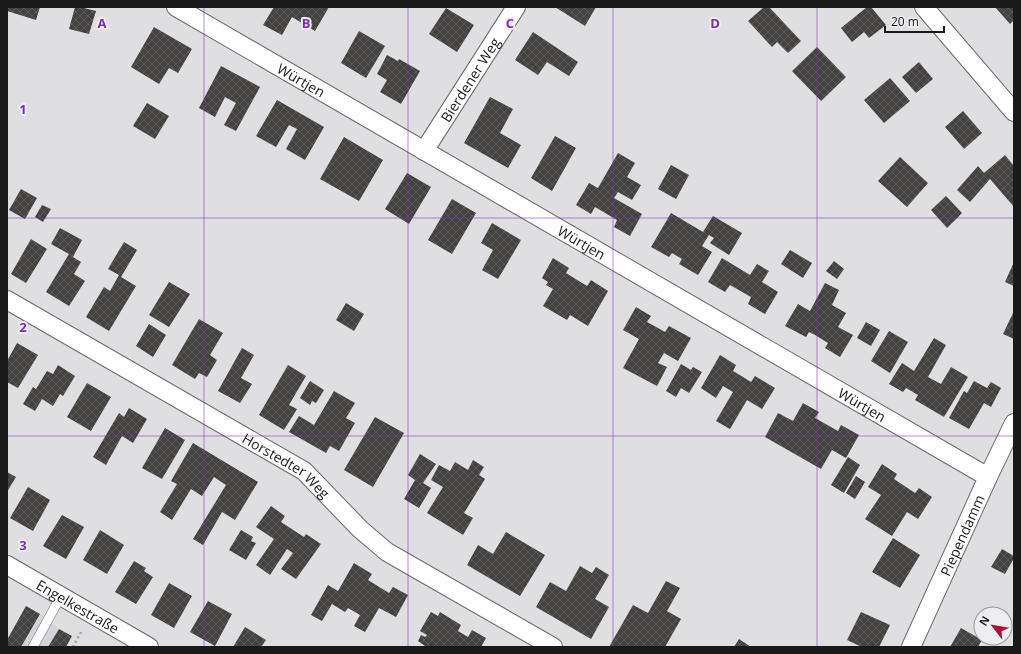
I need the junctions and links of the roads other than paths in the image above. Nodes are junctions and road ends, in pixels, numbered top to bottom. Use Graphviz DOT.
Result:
graph roads {
  1 [pos="176,7"];
  2 [pos="516,7"];
  3 [pos="924,7"];
  4 [pos="1014,112"];
  5 [pos="424,151"];
  6 [pos="7,300"];
  7 [pos="1014,423"];
  8 [pos="988,477"];
  9 [pos="7,565"];
  10 [pos="61,596"];
  11 [pos="33,647"];
  12 [pos="149,647"];
  13 [pos="552,647"];
  14 [pos="911,647"];
  1 -- 5 [label="street, Würtjen"];
  2 -- 5 [label="street, Bierdener Weg"];
  3 -- 4 [label="street"];
  5 -- 8 [label="street, Würtjen"];
  6 -- 13 [label="street, Horstedter Weg"];
  7 -- 8 [label="street, Piependamm"];
  8 -- 14 [label="street, Piependamm"];
  9 -- 10 [label="street, Engelkestraße"];
  10 -- 11 [label="lane"];
  10 -- 12 [label="street, Engelkestraße"];
}
